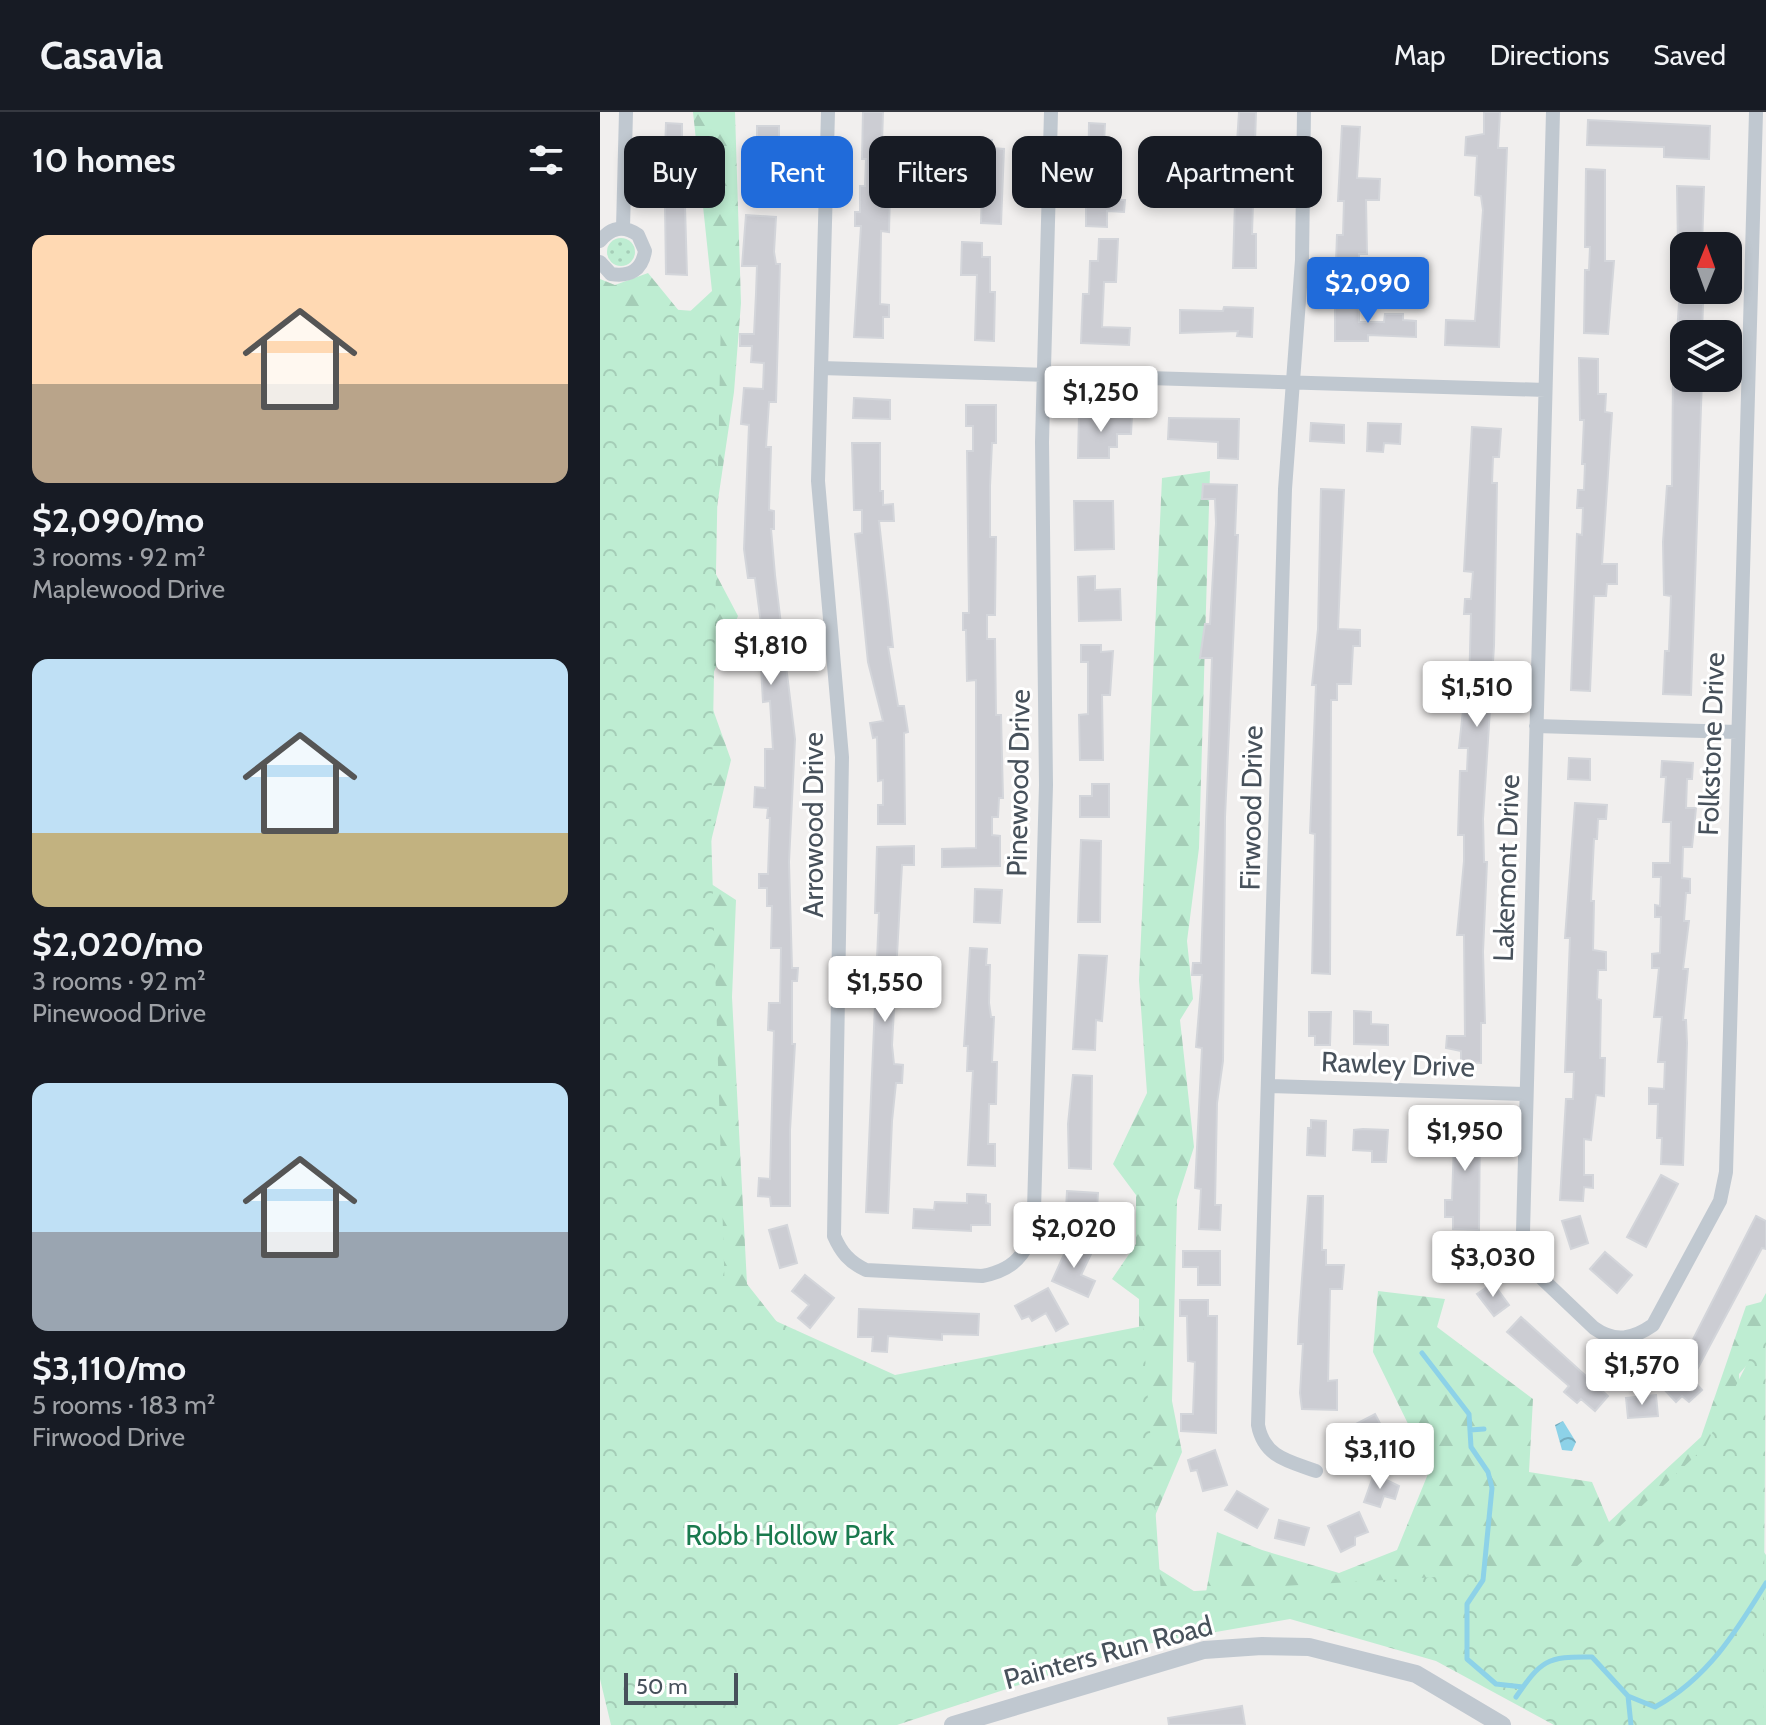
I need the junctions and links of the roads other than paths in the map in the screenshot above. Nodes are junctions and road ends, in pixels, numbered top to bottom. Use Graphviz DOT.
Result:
graph roads {
  1 [pos="626,112"];
  2 [pos="828,112"];
  3 [pos="1051,112"];
  4 [pos="1304,112"];
  5 [pos="1553,112"];
  6 [pos="1756,112"];
  7 [pos="623,228"];
  8 [pos="600,241"];
  9 [pos="600,262"];
  10 [pos="821,368"];
  11 [pos="1044,376"];
  12 [pos="1294,383"];
  13 [pos="1545,390"];
  14 [pos="1536,726"];
  15 [pos="1737,732"];
  16 [pos="1269,1086"];
  17 [pos="1524,1094"];
  18 [pos="840,1250"];
  19 [pos="1622,1339"];
  20 [pos="1316,1471"];
  21 [pos="953,1725"];
  22 [pos="1502,1725"];
  1 -- 7 [label="street"];
  2 -- 10 [label="street, Arrowood Drive"];
  3 -- 11 [label="street, Pinewood Drive"];
  4 -- 12 [label="street, Firwood Drive"];
  5 -- 13 [label="street, Lakemont Drive"];
  6 -- 15 [label="street, Folkstone Drive"];
  7 -- 8 [label="street"];
  7 -- 9 [label="street"];
  10 -- 11 [label="street"];
  10 -- 18 [label="street, Arrowood Drive"];
  11 -- 12 [label="street"];
  11 -- 18 [label="street, Pinewood Drive"];
  12 -- 13 [label="street"];
  12 -- 16 [label="street, Firwood Drive"];
  13 -- 14 [label="street, Lakemont Drive"];
  14 -- 15 [label="street"];
  14 -- 17 [label="street, Lakemont Drive"];
  15 -- 19 [label="street, Folkstone Drive"];
  16 -- 17 [label="street, Rawley Drive"];
  16 -- 20 [label="street, Firwood Drive"];
  17 -- 19 [label="street, Lakemont Drive"];
  21 -- 22 [label="street, Painters Run Road"];
}
